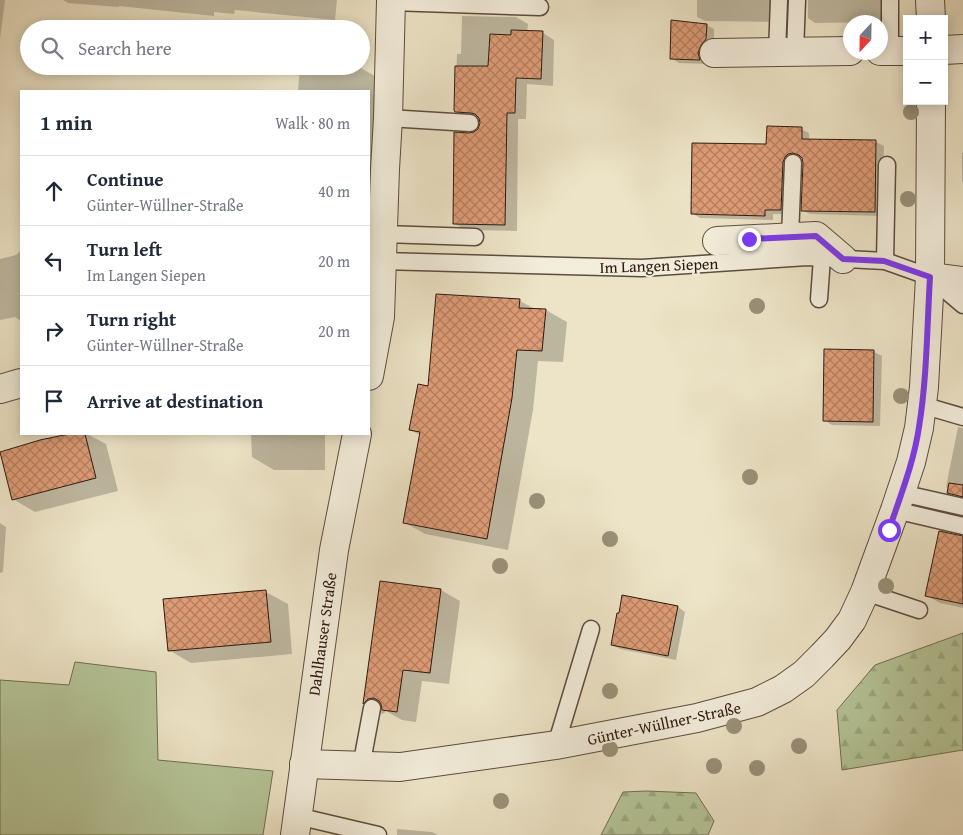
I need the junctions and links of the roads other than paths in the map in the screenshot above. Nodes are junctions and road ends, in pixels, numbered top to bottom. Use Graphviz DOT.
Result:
graph roads {
  1 [pos="779,0"];
  2 [pos="797,0"];
  3 [pos="890,0"];
  4 [pos="930,0"];
  5 [pos="391,1"];
  6 [pos="540,7"];
  7 [pos="931,15"];
  8 [pos="948,50"];
  9 [pos="963,50"];
  10 [pos="892,51"];
  11 [pos="786,52"];
  12 [pos="843,52"];
  13 [pos="710,54"];
  14 [pos="931,105"];
  15 [pos="388,118"];
  16 [pos="470,123"];
  17 [pos="794,163"];
  18 [pos="887,165"];
  19 [pos="383,234"];
  20 [pos="475,237"];
  21 [pos="790,237"];
  22 [pos="713,241"];
  23 [pos="833,258"];
  24 [pos="382,261"];
  25 [pos="884,261"];
  26 [pos="930,277"];
  27 [pos="963,281"];
  28 [pos="819,299"];
  29 [pos="963,305"];
  30 [pos="372,339"];
  31 [pos="370,364"];
  32 [pos="20,383"];
  33 [pos="0,389"];
  34 [pos="922,405"];
  35 [pos="963,416"];
  36 [pos="357,435"];
  37 [pos="898,502"];
  38 [pos="963,507"];
  39 [pos="963,526"];
  40 [pos="865,592"];
  41 [pos="919,610"];
  42 [pos="591,629"];
  43 [pos="372,708"];
  44 [pos="556,745"];
  45 [pos="304,764"];
  46 [pos="361,766"];
  47 [pos="296,826"];
  48 [pos="378,835"];
  1 -- 11 [label="lane"];
  2 -- 11 [label="lane"];
  3 -- 10 [label="lane"];
  4 -- 7 [label="street"];
  5 -- 6 [label="lane"];
  5 -- 15 [label="street"];
  8 -- 9 [label="street"];
  11 -- 12 [label="street"];
  11 -- 13 [label="street"];
  14 -- 26 [label="street, Günter-Wüllner-Straße"];
  15 -- 16 [label="lane"];
  15 -- 19 [label="street"];
  17 -- 21 [label="lane"];
  18 -- 25 [label="lane"];
  19 -- 20 [label="lane"];
  19 -- 24 [label="street"];
  21 -- 22 [label="street"];
  21 -- 23 [label="street"];
  23 -- 24 [label="lane, Im Langen Siepen"];
  23 -- 25 [label="lane, Im Langen Siepen"];
  23 -- 28 [label="lane"];
  24 -- 30 [label="street"];
  25 -- 26 [label="lane, Im Langen Siepen"];
  26 -- 27 [label="street, Im Langen Siepen"];
  26 -- 29 [label="lane"];
  26 -- 34 [label="street, Günter-Wüllner-Straße"];
  30 -- 31 [label="street"];
  32 -- 33 [label="street"];
  34 -- 35 [label="lane"];
  34 -- 37 [label="street, Günter-Wüllner-Straße"];
  36 -- 45 [label="street, Dahlhauser Straße"];
  37 -- 38 [label="lane"];
  37 -- 39 [label="lane"];
  37 -- 40 [label="street, Günter-Wüllner-Straße"];
  40 -- 41 [label="lane"];
  40 -- 44 [label="street, Günter-Wüllner-Straße"];
  42 -- 44 [label="lane"];
  43 -- 46 [label="lane"];
  44 -- 46 [label="street, Günter-Wüllner-Straße"];
  45 -- 46 [label="street, Günter-Wüllner-Straße"];
  45 -- 47 [label="street, Dahlhauser Straße"];
  47 -- 48 [label="lane"];
}
